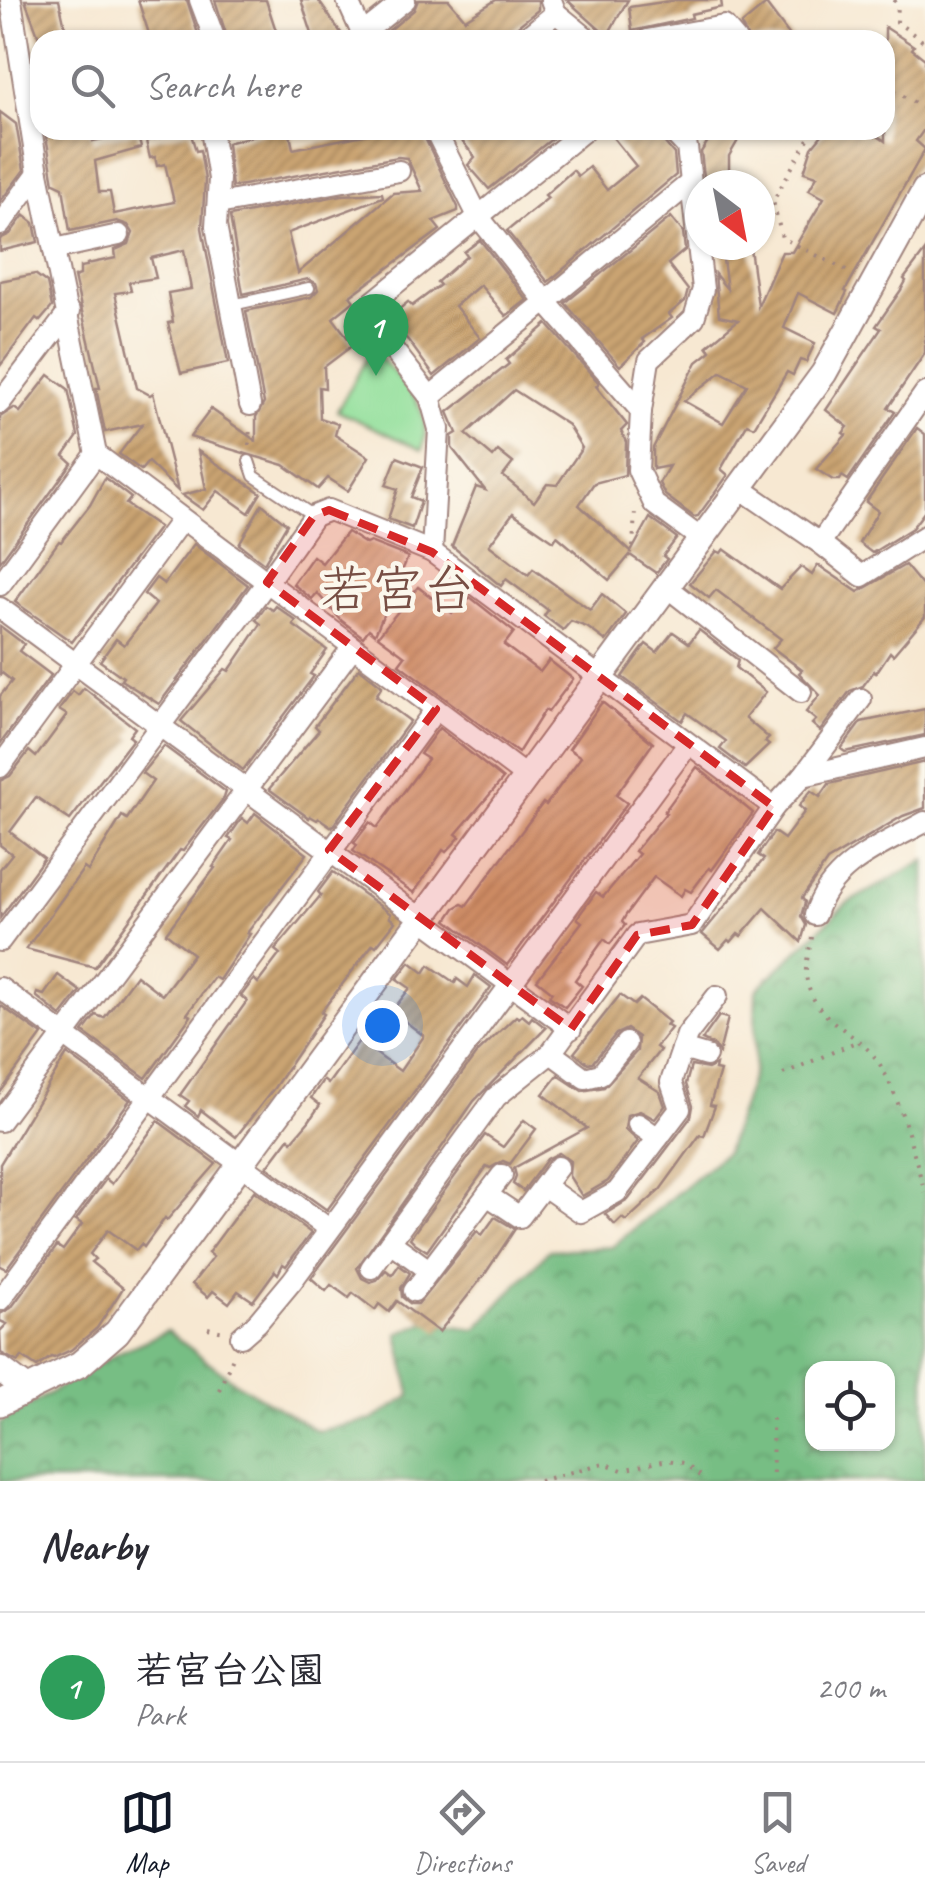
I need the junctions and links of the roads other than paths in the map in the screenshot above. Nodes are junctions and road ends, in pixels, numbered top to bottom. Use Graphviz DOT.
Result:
graph roads {
  1 [pos="200,0"];
  2 [pos="347,0"];
  3 [pos="405,0"];
  4 [pos="554,6"];
  5 [pos="12,10"];
  6 [pos="211,30"];
  7 [pos="360,30"];
  8 [pos="372,30"];
  9 [pos="532,30"];
  10 [pos="579,30"];
  11 [pos="702,30"];
  12 [pos="727,30"];
  13 [pos="0,40"];
  14 [pos="30,123"];
  15 [pos="33,140"];
  16 [pos="213,140"];
  17 [pos="440,140"];
  18 [pos="573,140"];
  19 [pos="692,140"];
  20 [pos="691,170"];
  21 [pos="399,171"];
  22 [pos="38,173"];
  23 [pos="685,187"];
  24 [pos="925,190"];
  25 [pos="218,204"];
  26 [pos="478,216"];
  27 [pos="0,225"];
  28 [pos="119,236"];
  29 [pos="55,250"];
  30 [pos="699,260"];
  31 [pos="310,288"];
  32 [pos="546,302"];
  33 [pos="232,304"];
  34 [pos="69,312"];
  35 [pos="925,392"];
  36 [pos="430,396"];
  37 [pos="0,402"];
  38 [pos="250,405"];
  39 [pos="641,410"];
  40 [pos="96,454"];
  41 [pos="249,461"];
  42 [pos="740,488"];
  43 [pos="314,516"];
  44 [pos="182,519"];
  45 [pos="925,536"];
  46 [pos="700,538"];
  47 [pos="820,543"];
  48 [pos="432,552"];
  49 [pos="267,582"];
  50 [pos="0,584"];
  51 [pos="667,587"];
  52 [pos="0,608"];
  53 [pos="352,648"];
  54 [pos="77,664"];
  55 [pos="599,678"];
  56 [pos="800,692"];
  57 [pos="861,699"];
  58 [pos="436,708"];
  59 [pos="160,726"];
  60 [pos="688,744"];
  61 [pos="925,748"];
  62 [pos="0,767"];
  63 [pos="803,776"];
  64 [pos="528,778"];
  65 [pos="244,790"];
  66 [pos="774,806"];
  67 [pos="925,822"];
  68 [pos="329,850"];
  69 [pos="816,914"];
  70 [pos="419,919"];
  71 [pos="0,941"];
  72 [pos="509,984"];
  73 [pos="0,988"];
  74 [pos="716,996"];
  75 [pos="571,1029"];
  76 [pos="65,1034"];
  77 [pos="626,1043"];
  78 [pos="682,1049"];
  79 [pos="551,1053"];
  80 [pos="706,1056"];
  81 [pos="149,1098"];
  82 [pos="0,1121"];
  83 [pos="638,1124"];
  84 [pos="658,1138"];
  85 [pos="242,1166"];
  86 [pos="558,1167"];
  87 [pos="502,1175"];
  88 [pos="544,1186"];
  89 [pos="487,1195"];
  90 [pos="581,1212"];
  91 [pos="330,1229"];
  92 [pos="595,1230"];
  93 [pos="390,1242"];
  94 [pos="370,1268"];
  95 [pos="429,1270"];
  96 [pos="414,1291"];
  97 [pos="0,1300"];
  98 [pos="241,1338"];
  99 [pos="0,1369"];
  100 [pos="28,1390"];
  101 [pos="0,1403"];
  1 -- 6 [label="street"];
  2 -- 7 [label="street"];
  3 -- 8 [label="street"];
  4 -- 9 [label="street"];
  4 -- 10 [label="street"];
  5 -- 13 [label="street"];
  5 -- 14 [label="street"];
  11 -- 12 [label="street"];
  15 -- 22 [label="street"];
  16 -- 25 [label="street"];
  17 -- 26 [label="street"];
  18 -- 26 [label="street"];
  19 -- 20 [label="street"];
  21 -- 25 [label="street"];
  22 -- 27 [label="street"];
  22 -- 29 [label="street"];
  23 -- 32 [label="street"];
  24 -- 42 [label="street"];
  25 -- 33 [label="street"];
  26 -- 32 [label="street"];
  26 -- 36 [label="street"];
  28 -- 29 [label="street"];
  29 -- 34 [label="street"];
  30 -- 39 [label="street"];
  31 -- 33 [label="lane"];
  32 -- 36 [label="street"];
  32 -- 39 [label="street"];
  33 -- 38 [label="street"];
  34 -- 37 [label="street"];
  34 -- 40 [label="street"];
  35 -- 47 [label="street"];
  36 -- 48 [label="street"];
  39 -- 46 [label="street"];
  40 -- 44 [label="street"];
  40 -- 50 [label="street"];
  41 -- 43 [label="lane"];
  42 -- 46 [label="street"];
  42 -- 47 [label="street"];
  43 -- 48 [label="street"];
  43 -- 49 [label="street"];
  44 -- 49 [label="street"];
  44 -- 54 [label="street"];
  45 -- 47 [label="street"];
  46 -- 51 [label="street"];
  48 -- 55 [label="street"];
  49 -- 53 [label="street"];
  49 -- 59 [label="street"];
  51 -- 55 [label="street"];
  51 -- 56 [label="street"];
  52 -- 54 [label="street"];
  53 -- 58 [label="street"];
  53 -- 65 [label="street"];
  54 -- 59 [label="street"];
  54 -- 62 [label="street"];
  55 -- 60 [label="street"];
  55 -- 64 [label="street"];
  57 -- 63 [label="street"];
  58 -- 64 [label="street"];
  58 -- 68 [label="street"];
  59 -- 65 [label="street"];
  59 -- 71 [label="street"];
  60 -- 66 [label="street"];
  60 -- 72 [label="street"];
  61 -- 63 [label="street"];
  63 -- 66 [label="street"];
  64 -- 70 [label="street"];
  65 -- 68 [label="street"];
  65 -- 76 [label="street"];
  66 -- 75 [label="street"];
  67 -- 69 [label="street"];
  68 -- 70 [label="street"];
  68 -- 81 [label="street"];
  70 -- 72 [label="street"];
  70 -- 85 [label="street"];
  72 -- 75 [label="street"];
  72 -- 91 [label="street"];
  73 -- 76 [label="street"];
  74 -- 78 [label="street"];
  75 -- 79 [label="street"];
  76 -- 81 [label="street"];
  76 -- 82 [label="street"];
  77 -- 79 [label="street"];
  78 -- 80 [label="street"];
  78 -- 84 [label="street"];
  79 -- 93 [label="street"];
  81 -- 85 [label="street"];
  81 -- 97 [label="street"];
  83 -- 84 [label="street"];
  84 -- 90 [label="street"];
  85 -- 91 [label="street"];
  85 -- 100 [label="street"];
  86 -- 88 [label="street"];
  87 -- 89 [label="street"];
  88 -- 89 [label="street"];
  88 -- 90 [label="street"];
  89 -- 95 [label="street"];
  90 -- 92 [label="street"];
  91 -- 98 [label="street"];
  93 -- 94 [label="street"];
  93 -- 95 [label="street"];
  95 -- 96 [label="street"];
  99 -- 100 [label="street"];
  100 -- 101 [label="street"];
}
